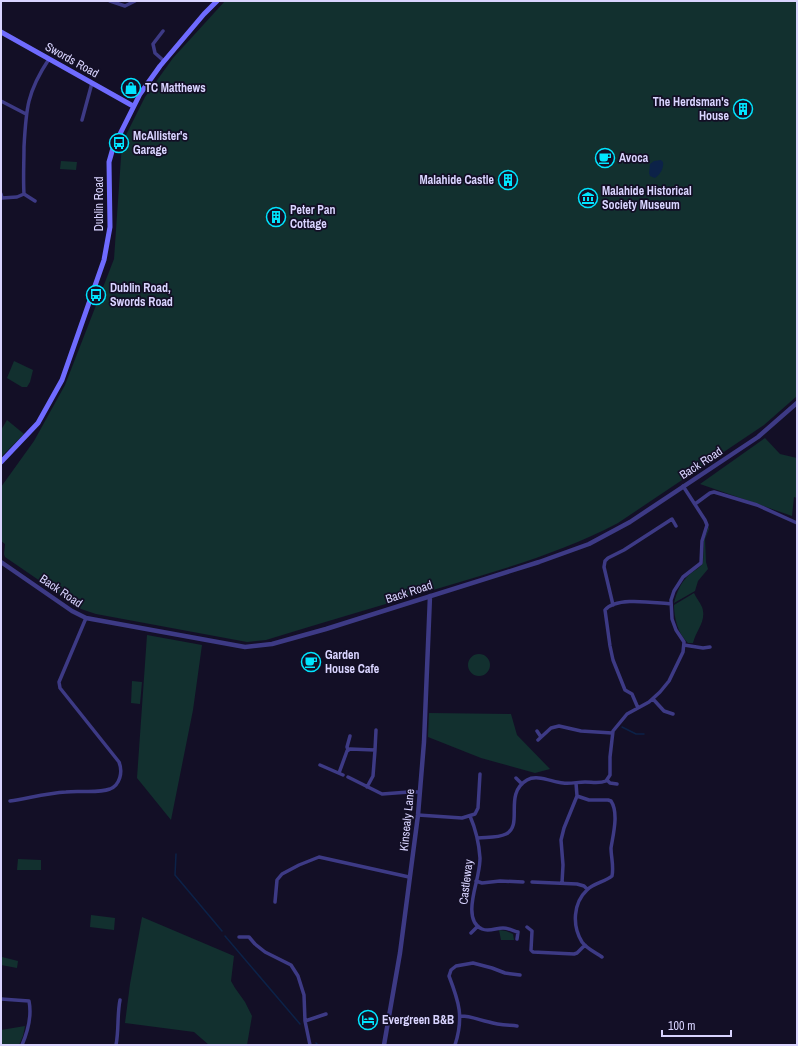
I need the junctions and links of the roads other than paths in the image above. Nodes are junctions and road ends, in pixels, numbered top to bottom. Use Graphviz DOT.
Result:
graph roads {
  1 [pos="110,1"];
  2 [pos="135,1"];
  3 [pos="217,1"];
  4 [pos="163,31"];
  5 [pos="1,32"];
  6 [pos="49,59"];
  7 [pos="164,61"];
  8 [pos="92,83"];
  9 [pos="1,101"];
  10 [pos="133,106"];
  11 [pos="26,114"];
  12 [pos="82,120"];
  13 [pos="1,194"];
  14 [pos="24,194"];
  15 [pos="1,198"];
  16 [pos="35,201"];
  17 [pos="797,402"];
  18 [pos="1,462"];
  19 [pos="683,486"];
  20 [pos="695,504"];
  21 [pos="797,523"];
  22 [pos="676,526"];
  23 [pos="1,562"];
  24 [pos="430,596"];
  25 [pos="613,604"];
  26 [pos="671,604"];
  27 [pos="86,618"];
  28 [pos="684,645"];
  29 [pos="710,647"];
  30 [pos="653,699"];
  31 [pos="638,708"];
  32 [pos="673,714"];
  33 [pos="376,730"];
  34 [pos="537,731"];
  35 [pos="612,733"];
  36 [pos="350,736"];
  37 [pos="541,737"];
  38 [pos="538,740"];
  39 [pos="348,750"];
  40 [pos="375,750"];
  41 [pos="320,765"];
  42 [pos="480,774"];
  43 [pos="348,777"];
  44 [pos="516,778"];
  45 [pos="607,780"];
  46 [pos="576,783"];
  47 [pos="522,784"];
  48 [pos="617,784"];
  49 [pos="367,787"];
  50 [pos="420,792"];
  51 [pos="577,796"];
  52 [pos="10,801"];
  53 [pos="418,815"];
  54 [pos="470,816"];
  55 [pos="478,838"];
  56 [pos="409,877"];
  57 [pos="476,881"];
  58 [pos="523,882"];
  59 [pos="532,882"];
  60 [pos="562,883"];
  61 [pos="587,889"];
  62 [pos="275,902"];
  63 [pos="478,926"];
  64 [pos="527,927"];
  65 [pos="471,933"];
  66 [pos="239,937"];
  67 [pos="517,939"];
  68 [pos="585,945"];
  69 [pos="602,957"];
  70 [pos="513,969"];
  71 [pos="513,974"];
  72 [pos="520,975"];
  73 [pos="1,999"];
  74 [pos="120,1000"];
  75 [pos="326,1014"];
  76 [pos="461,1016"];
  77 [pos="305,1021"];
  78 [pos="517,1026"];
  79 [pos="22,1045"];
  80 [pos="116,1045"];
  81 [pos="310,1045"];
  82 [pos="384,1045"];
  83 [pos="455,1045"];
  1 -- 2 [label="street"];
  3 -- 7 [label="main road, Dublin Road"];
  4 -- 7 [label="street"];
  5 -- 6 [label="main road, Swords Road"];
  6 -- 8 [label="main road, Swords Road"];
  6 -- 11 [label="street"];
  7 -- 10 [label="main road, Dublin Road"];
  8 -- 10 [label="main road, Swords Road"];
  8 -- 12 [label="street"];
  9 -- 11 [label="street"];
  10 -- 18 [label="main road, Dublin Road"];
  11 -- 14 [label="street"];
  13 -- 15 [label="street"];
  14 -- 15 [label="street"];
  14 -- 16 [label="street"];
  17 -- 19 [label="street, Back Road"];
  19 -- 20 [label="street"];
  19 -- 24 [label="street, Back Road"];
  20 -- 21 [label="street"];
  20 -- 26 [label="street"];
  22 -- 25 [label="street"];
  23 -- 27 [label="street, Back Road"];
  24 -- 27 [label="street, Back Road"];
  24 -- 50 [label="street, Kinsealy Lane"];
  25 -- 26 [label="street"];
  25 -- 31 [label="street"];
  26 -- 28 [label="street"];
  27 -- 52 [label="street"];
  28 -- 29 [label="street"];
  28 -- 30 [label="street"];
  30 -- 31 [label="street"];
  30 -- 32 [label="street"];
  31 -- 35 [label="street"];
  33 -- 40 [label="street"];
  34 -- 37 [label="street"];
  35 -- 37 [label="street"];
  35 -- 45 [label="street"];
  36 -- 39 [label="street"];
  37 -- 38 [label="street"];
  39 -- 40 [label="street"];
  39 -- 41 [label="street"];
  40 -- 49 [label="street"];
  42 -- 54 [label="street"];
  43 -- 49 [label="street"];
  44 -- 47 [label="street"];
  45 -- 46 [label="street"];
  45 -- 48 [label="street"];
  46 -- 47 [label="street"];
  46 -- 51 [label="street"];
  47 -- 55 [label="street"];
  49 -- 50 [label="street"];
  50 -- 53 [label="street, Kinsealy Lane"];
  51 -- 60 [label="street"];
  51 -- 61 [label="street"];
  53 -- 54 [label="street"];
  53 -- 56 [label="street, Kinsealy Lane"];
  54 -- 55 [label="street, Castleway"];
  55 -- 57 [label="street, Castleway"];
  56 -- 62 [label="street"];
  56 -- 82 [label="street, Kinsealy Lane"];
  57 -- 58 [label="street"];
  57 -- 63 [label="street, Castleway"];
  59 -- 60 [label="street"];
  60 -- 61 [label="street"];
  61 -- 68 [label="street"];
  63 -- 65 [label="street"];
  63 -- 67 [label="street"];
  64 -- 68 [label="street"];
  66 -- 77 [label="street"];
  68 -- 69 [label="street"];
  70 -- 71 [label="street"];
  71 -- 72 [label="street"];
  71 -- 76 [label="street"];
  73 -- 79 [label="street"];
  74 -- 80 [label="street"];
  75 -- 77 [label="street"];
  76 -- 78 [label="street"];
  76 -- 83 [label="street"];
  77 -- 81 [label="street"];
}
